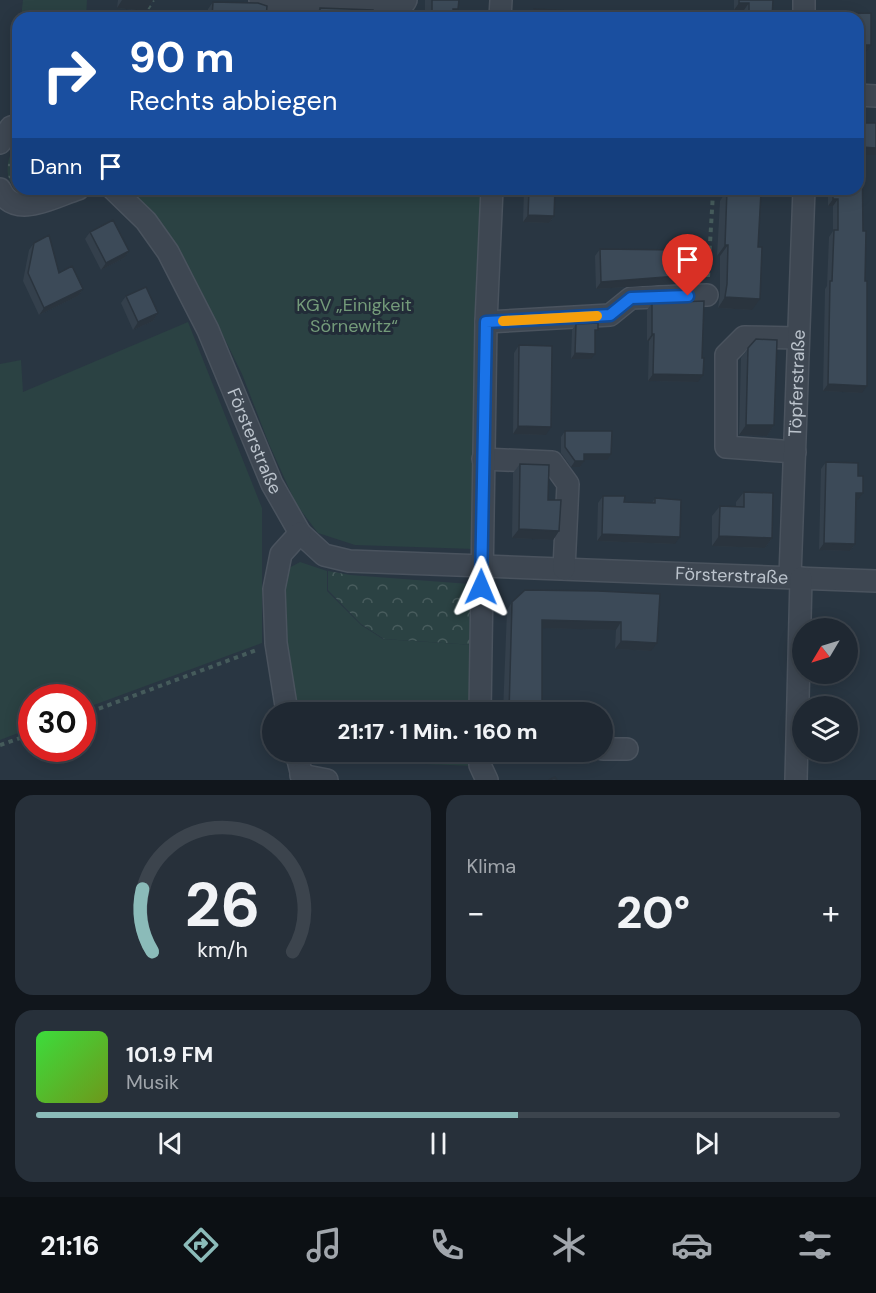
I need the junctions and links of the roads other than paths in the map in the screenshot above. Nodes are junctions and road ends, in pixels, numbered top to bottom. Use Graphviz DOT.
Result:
graph roads {
  1 [pos="260,0"];
  2 [pos="406,0"];
  3 [pos="12,127"];
  4 [pos="0,143"];
  5 [pos="0,189"];
  6 [pos="60,195"];
  7 [pos="119,195"];
  8 [pos="492,195"];
  9 [pos="804,195"];
  10 [pos="707,295"];
  11 [pos="486,322"];
  12 [pos="798,338"];
  13 [pos="795,452"];
  14 [pos="483,459"];
  15 [pos="300,533"];
  16 [pos="482,566"];
  17 [pos="564,569"];
  18 [pos="796,578"];
  19 [pos="876,581"];
  20 [pos="285,702"];
  21 [pos="480,702"];
  22 [pos="613,749"];
  23 [pos="627,749"];
  24 [pos="298,762"];
  25 [pos="480,762"];
  26 [pos="302,778"];
  27 [pos="327,780"];
  28 [pos="488,780"];
  29 [pos="796,780"];
  1 -- 2 [label="street"];
  3 -- 4 [label="street"];
  5 -- 6 [label="street"];
  7 -- 15 [label="street, Försterstraße"];
  8 -- 11 [label="street"];
  9 -- 12 [label="street, Töpferstraße"];
  10 -- 11 [label="street"];
  11 -- 14 [label="street"];
  12 -- 13 [label="street, Töpferstraße"];
  12 -- 13 [label="street"];
  13 -- 18 [label="street, Töpferstraße"];
  14 -- 16 [label="street"];
  14 -- 17 [label="street"];
  15 -- 16 [label="street, Försterstraße"];
  15 -- 20 [label="street"];
  16 -- 17 [label="street, Försterstraße"];
  16 -- 21 [label="street"];
  17 -- 18 [label="street, Försterstraße"];
  18 -- 19 [label="street, Försterstraße"];
  18 -- 29 [label="street, Försterstraße"];
  22 -- 23 [label="street"];
  24 -- 26 [label="street"];
  25 -- 28 [label="street"];
  26 -- 27 [label="street"];
}
